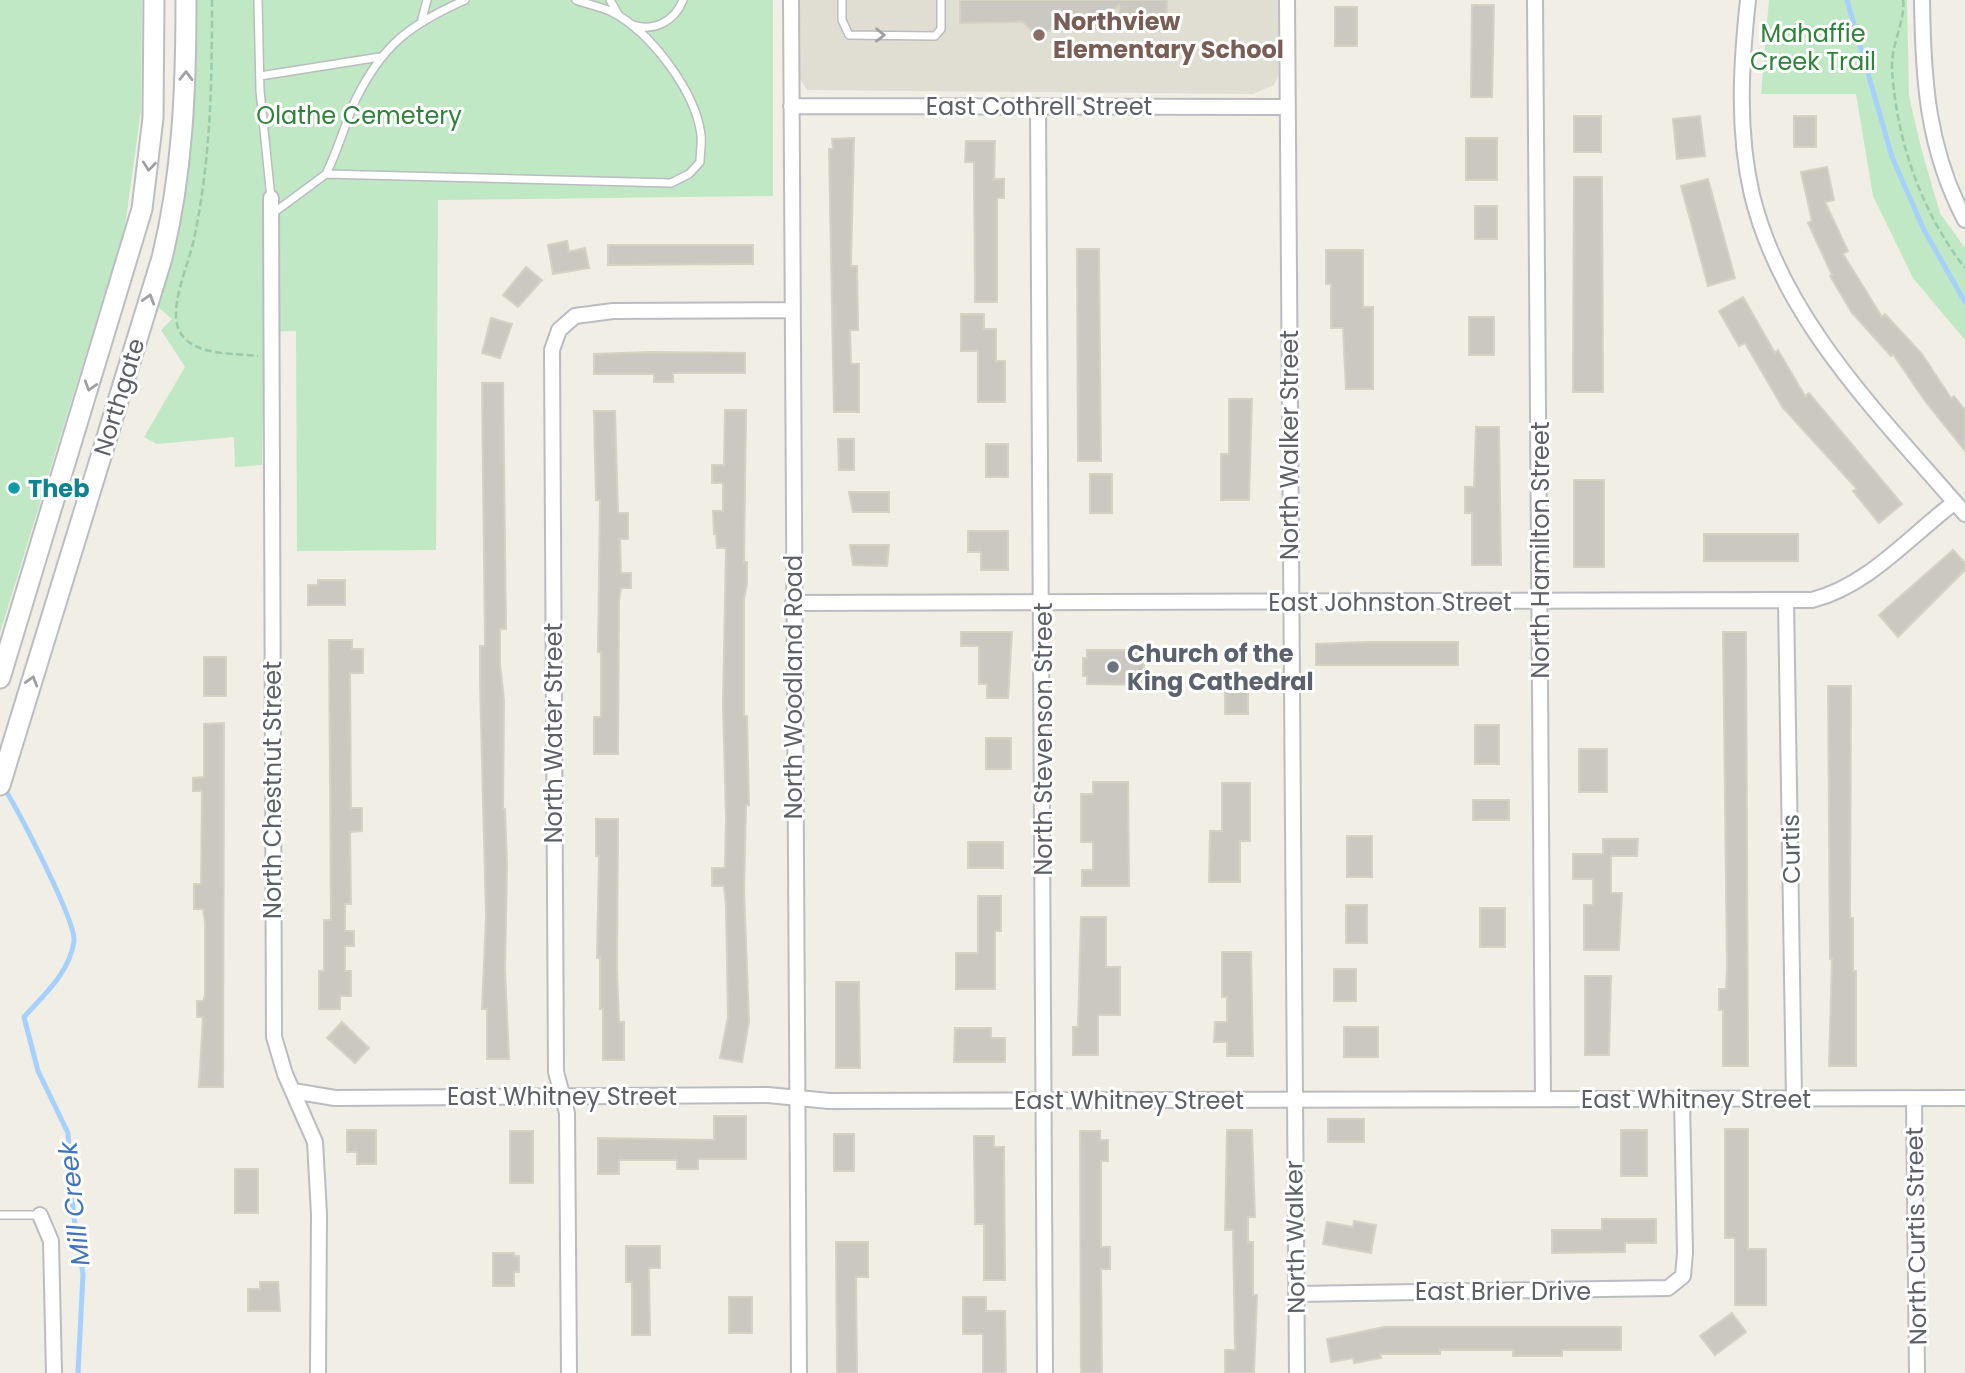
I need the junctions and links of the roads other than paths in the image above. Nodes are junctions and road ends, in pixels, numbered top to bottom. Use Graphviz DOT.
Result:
graph roads {
  1 [pos="154,0"];
  2 [pos="186,0"];
  3 [pos="258,0"];
  4 [pos="427,0"];
  5 [pos="465,0"];
  6 [pos="576,0"];
  7 [pos="610,0"];
  8 [pos="683,0"];
  9 [pos="791,0"];
  10 [pos="842,0"];
  11 [pos="941,0"];
  12 [pos="1287,0"];
  13 [pos="1535,0"];
  14 [pos="1748,0"];
  15 [pos="1922,0"];
  16 [pos="422,19"];
  17 [pos="624,21"];
  18 [pos="380,57"];
  19 [pos="260,76"];
  20 [pos="791,106"];
  21 [pos="1038,106"];
  22 [pos="1286,107"];
  23 [pos="326,174"];
  24 [pos="271,198"];
  25 [pos="271,215"];
  26 [pos="1965,220"];
  27 [pos="791,310"];
  28 [pos="1955,502"];
  29 [pos="1965,514"];
  30 [pos="1786,601"];
  31 [pos="1042,602"];
  32 [pos="1291,602"];
  33 [pos="1540,602"];
  34 [pos="793,603"];
  35 [pos="0,678"];
  36 [pos="0,785"];
  37 [pos="293,1091"];
  38 [pos="562,1096"];
  39 [pos="796,1098"];
  40 [pos="1794,1098"];
  41 [pos="1965,1098"];
  42 [pos="1543,1099"];
  43 [pos="1682,1099"];
  44 [pos="1914,1099"];
  45 [pos="1294,1100"];
  46 [pos="1045,1101"];
  47 [pos="0,1215"];
  48 [pos="40,1215"];
  49 [pos="1296,1294"];
  50 [pos="54,1373"];
  51 [pos="318,1373"];
  52 [pos="569,1373"];
  53 [pos="799,1373"];
  54 [pos="1045,1373"];
  55 [pos="1297,1373"];
  56 [pos="1917,1373"];
  1 -- 35 [label="main road, Northgate, one-way"];
  36 -- 2 [label="main road, Northgate, one-way"];
  3 -- 19 [label="lane"];
  4 -- 16 [label="lane"];
  5 -- 16 [label="lane"];
  6 -- 17 [label="lane"];
  7 -- 17 [label="lane"];
  8 -- 17 [label="lane"];
  9 -- 20 [label="street, North Woodland Road"];
  10 -- 11 [label="lane, one-way"];
  12 -- 22 [label="street, North Walker Street"];
  13 -- 33 [label="street, North Hamilton Street"];
  14 -- 28 [label="street"];
  15 -- 26 [label="street"];
  16 -- 18 [label="lane"];
  17 -- 23 [label="lane"];
  18 -- 19 [label="lane"];
  18 -- 23 [label="lane"];
  19 -- 24 [label="lane"];
  20 -- 21 [label="street, East Cothrell Street"];
  20 -- 27 [label="street, North Woodland Road"];
  21 -- 22 [label="street, East Cothrell Street"];
  21 -- 31 [label="street, North Stevenson Street"];
  22 -- 32 [label="street, North Walker Street"];
  23 -- 25 [label="lane"];
  24 -- 25 [label="street, North Chestnut Street"];
  25 -- 37 [label="street, North Chestnut Street"];
  27 -- 34 [label="street, North Woodland Road"];
  27 -- 38 [label="street, North Water Street"];
  28 -- 29 [label="street"];
  28 -- 30 [label="street, East Johnston Street"];
  30 -- 33 [label="street, East Johnston Street"];
  30 -- 40 [label="street, Curtis"];
  31 -- 32 [label="street, East Johnston Street"];
  31 -- 34 [label="street, East Johnston Street"];
  31 -- 46 [label="street, North Stevenson Street"];
  32 -- 33 [label="street, East Johnston Street"];
  32 -- 45 [label="street, North Walker Street"];
  33 -- 42 [label="street, North Hamilton Street"];
  34 -- 39 [label="street, North Woodland Road"];
  37 -- 38 [label="street, East Whitney Street"];
  37 -- 51 [label="street, North Chestnut Street"];
  38 -- 39 [label="street, East Whitney Street"];
  38 -- 52 [label="street, North Water Street"];
  39 -- 46 [label="street, East Whitney Street"];
  39 -- 53 [label="street, North Woodland Road"];
  40 -- 43 [label="street, East Whitney Street"];
  40 -- 44 [label="street, East Whitney Street"];
  41 -- 44 [label="street, East Whitney Street"];
  42 -- 43 [label="street, East Whitney Street"];
  42 -- 45 [label="street, East Whitney Street"];
  43 -- 49 [label="street, East Brier Drive"];
  44 -- 56 [label="street, North Curtis Street"];
  45 -- 46 [label="street, East Whitney Street"];
  45 -- 49 [label="street, North Walker"];
  46 -- 54 [label="street, North Stevenson Street"];
  47 -- 48 [label="lane"];
  48 -- 50 [label="street"];
  49 -- 55 [label="street, North Walker"];
}
